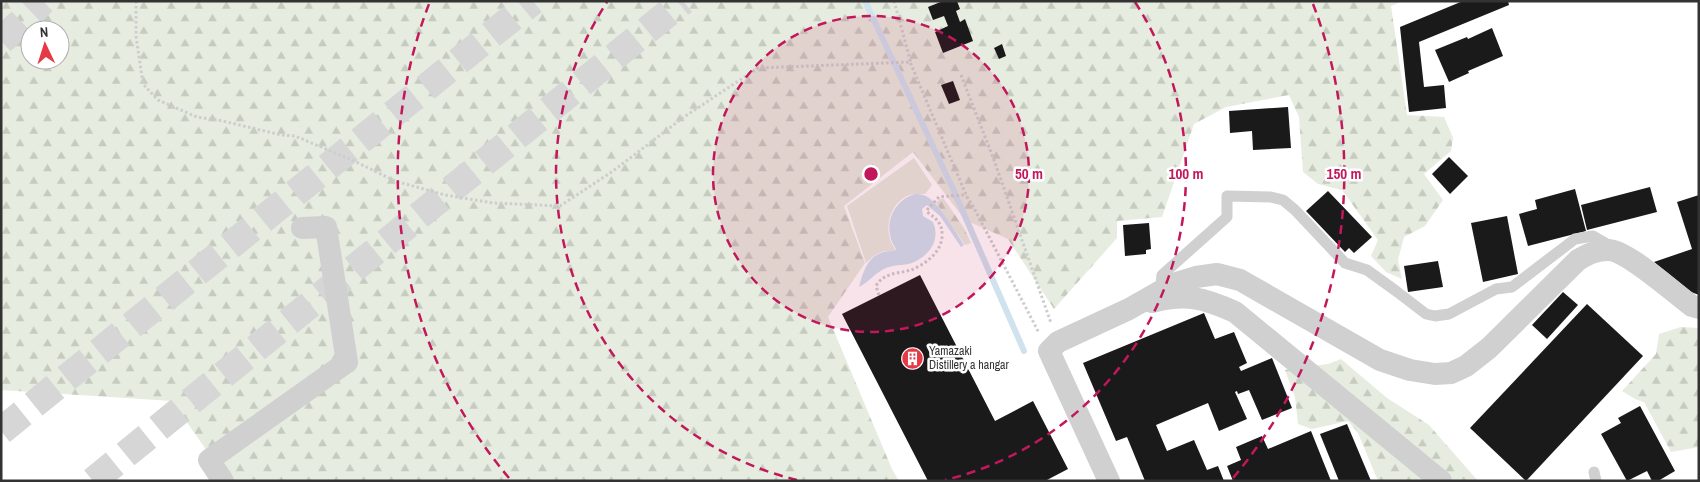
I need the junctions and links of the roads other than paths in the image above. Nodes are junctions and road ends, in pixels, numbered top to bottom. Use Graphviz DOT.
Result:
graph roads {
  1 [pos="302,228"];
  2 [pos="1624,254"];
  3 [pos="1160,291"];
  4 [pos="1130,308"];
  5 [pos="1699,308"];
  6 [pos="223,481"];
  7 [pos="1109,481"];
  8 [pos="1441,481"];
  1 -- 6 [label="street"];
  2 -- 3 [label="street"];
  2 -- 3 [label="lane"];
  2 -- 5 [label="street"];
  3 -- 4 [label="street"];
  4 -- 7 [label="street"];
  4 -- 8 [label="street"];
}
